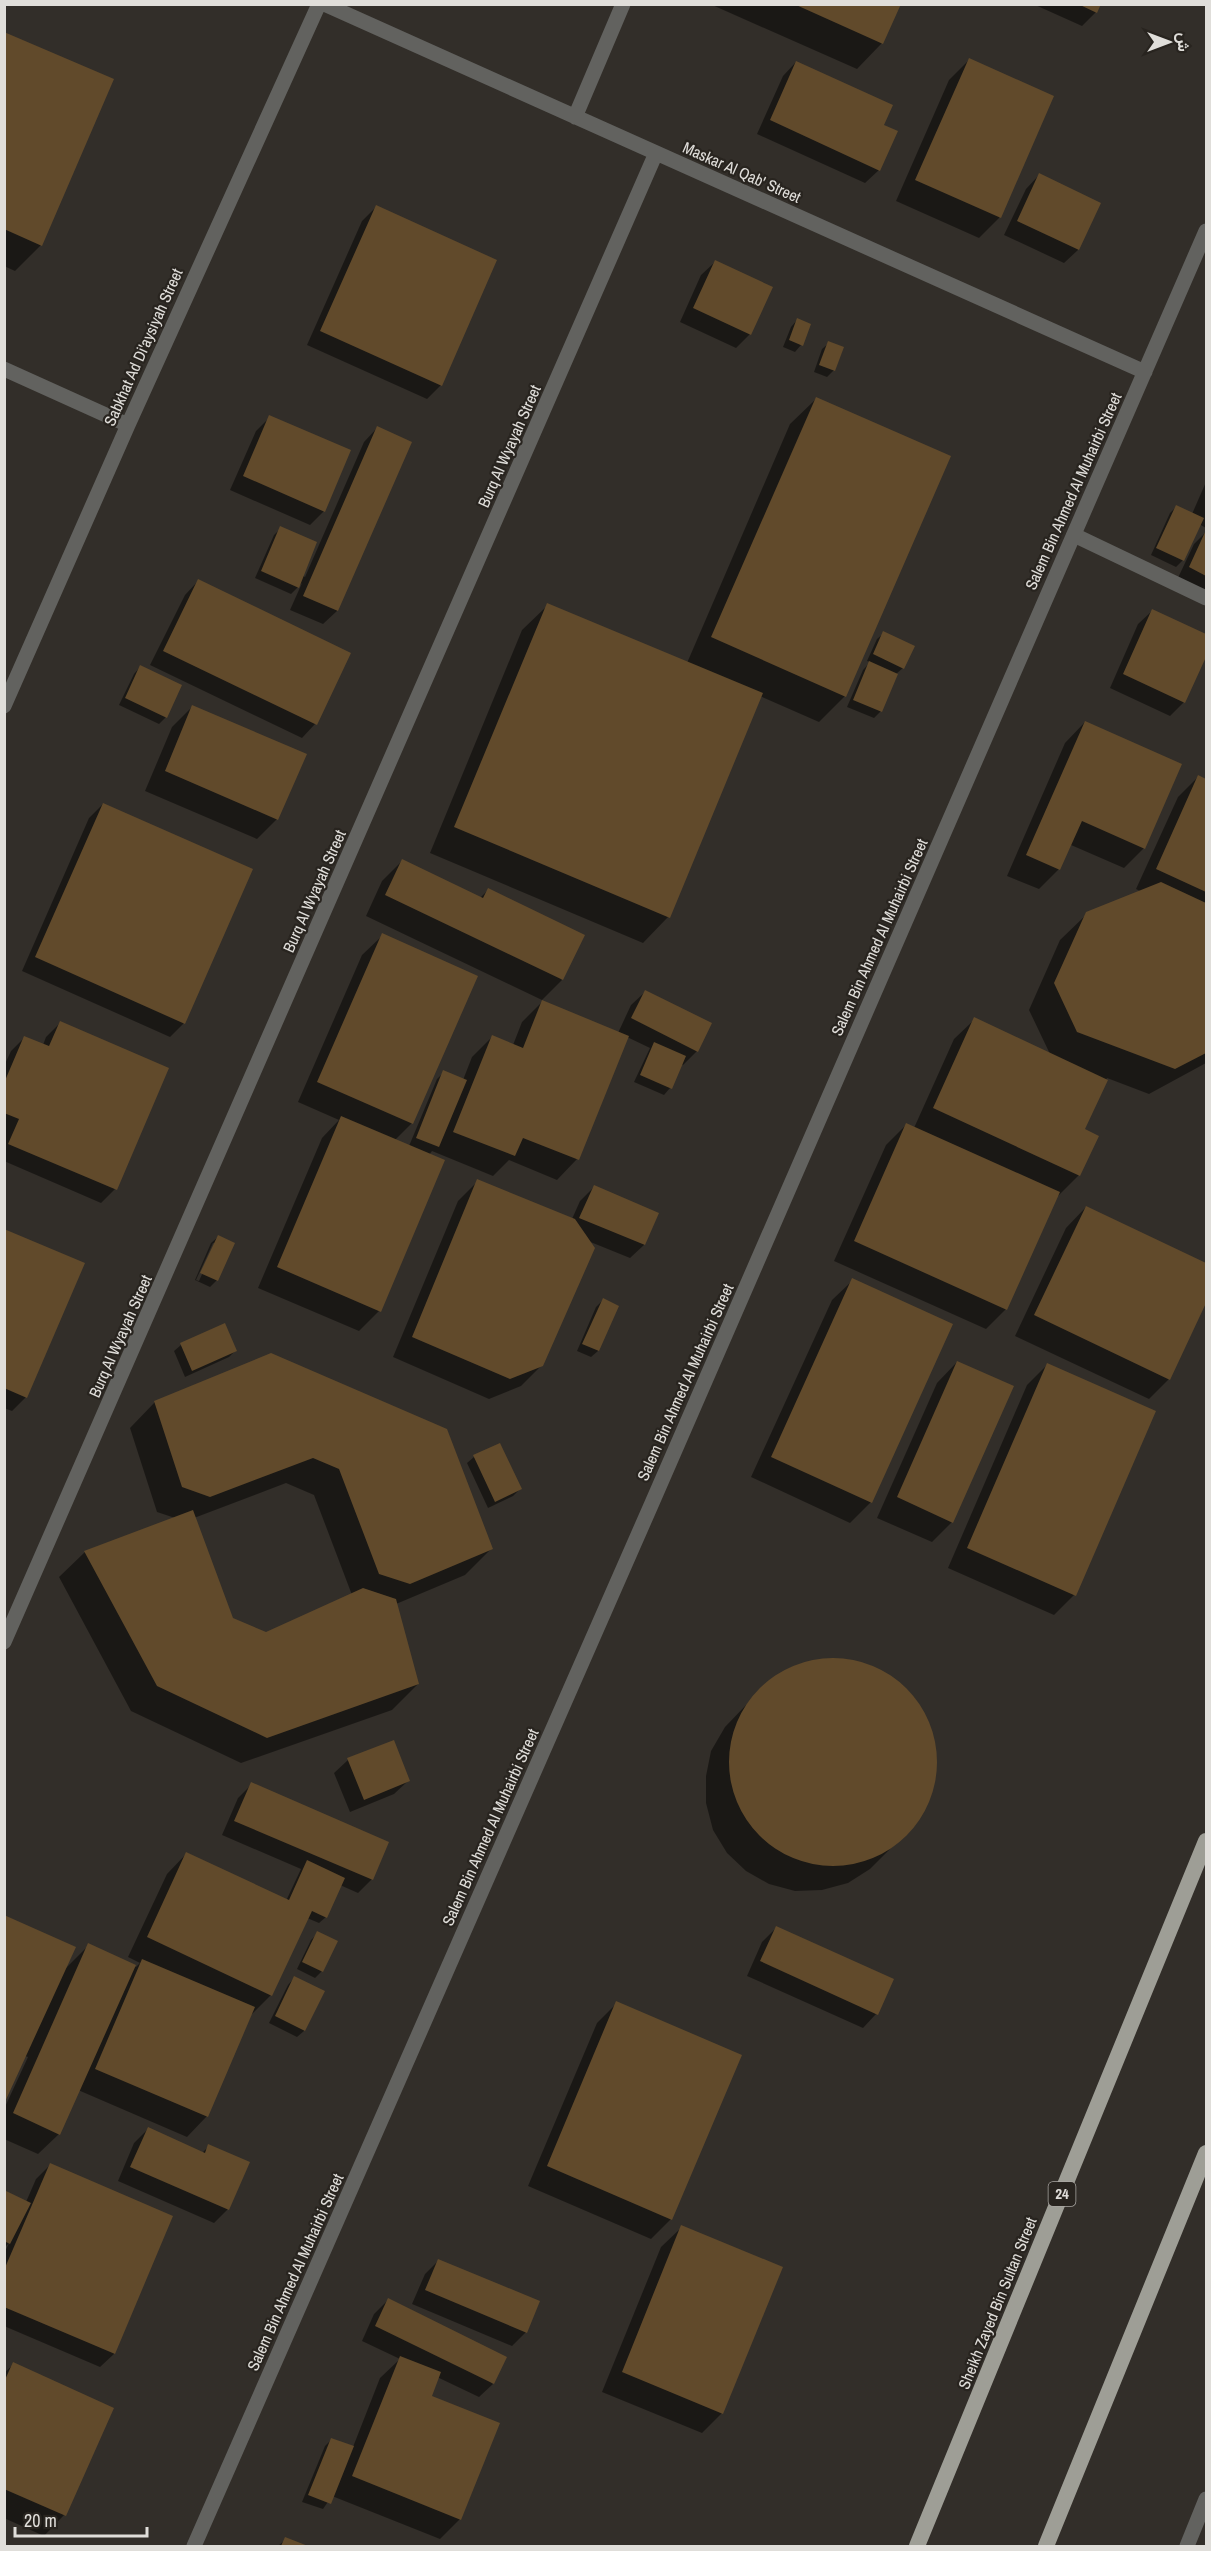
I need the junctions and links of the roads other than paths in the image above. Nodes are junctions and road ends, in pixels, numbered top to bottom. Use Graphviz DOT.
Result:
graph roads {
  1 [pos="319,4"];
  2 [pos="324,4"];
  3 [pos="623,4"];
  4 [pos="575,117"];
  5 [pos="656,153"];
  6 [pos="1206,231"];
  7 [pos="4,369"];
  8 [pos="1145,372"];
  9 [pos="128,425"];
  10 [pos="1074,536"];
  11 [pos="1206,598"];
  12 [pos="4,706"];
  13 [pos="4,1642"];
  14 [pos="1206,1841"];
  15 [pos="1206,2153"];
  16 [pos="1206,2499"];
  17 [pos="194,2547"];
  18 [pos="917,2547"];
  19 [pos="1046,2547"];
  20 [pos="1187,2547"];
  1 -- 9 [label="street, Sabkhat Ad Di'aysiyah Street"];
  2 -- 4 [label="street, Maskar Al Qab' Street"];
  3 -- 4 [label="street"];
  4 -- 5 [label="street, Maskar Al Qab' Street"];
  5 -- 8 [label="street, Maskar Al Qab' Street"];
  5 -- 13 [label="street, Burq Al Wyayah Street"];
  6 -- 8 [label="street, Salem Bin Ahmed Al Muhairbi Street"];
  7 -- 9 [label="street"];
  8 -- 10 [label="street, Salem Bin Ahmed Al Muhairbi Street"];
  9 -- 12 [label="street, Sabkhat Ad Di'aysiyah Street"];
  10 -- 11 [label="street"];
  10 -- 17 [label="street, Salem Bin Ahmed Al Muhairbi Street"];
  14 -- 18 [label="highway, Sheikh Zayed Bin Sultan Street / 24"];
  15 -- 19 [label="highway"];
  16 -- 20 [label="street"];
}
